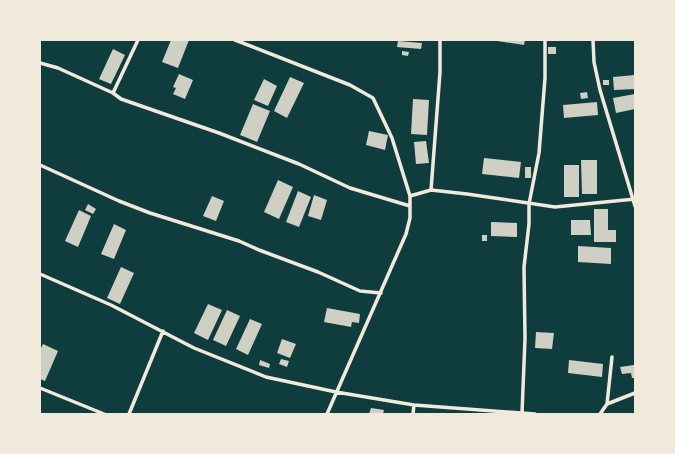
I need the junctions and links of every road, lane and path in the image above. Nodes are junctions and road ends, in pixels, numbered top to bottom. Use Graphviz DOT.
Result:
graph roads {
  1 [pos="138,40"];
  2 [pos="235,40"];
  3 [pos="440,40"];
  4 [pos="545,40"];
  5 [pos="593,40"];
  6 [pos="40,63"];
  7 [pos="113,93"];
  8 [pos="40,165"];
  9 [pos="431,190"];
  10 [pos="410,196"];
  11 [pos="634,199"];
  12 [pos="529,204"];
  13 [pos="410,206"];
  14 [pos="635,206"];
  15 [pos="40,274"];
  16 [pos="381,293"];
  17 [pos="163,331"];
  18 [pos="612,357"];
  19 [pos="40,388"];
  20 [pos="336,392"];
  21 [pos="635,393"];
  22 [pos="608,404"];
  23 [pos="414,405"];
  24 [pos="500,412"];
  25 [pos="522,413"];
  26 [pos="104,414"];
  27 [pos="129,414"];
  28 [pos="327,414"];
  29 [pos="413,414"];
  30 [pos="535,414"];
  31 [pos="600,414"];
  1 -- 7 [label="street"];
  2 -- 10 [label="street"];
  3 -- 9 [label="street"];
  4 -- 12 [label="street"];
  5 -- 11 [label="street"];
  6 -- 7 [label="street"];
  7 -- 13 [label="street"];
  8 -- 16 [label="street"];
  9 -- 10 [label="street"];
  9 -- 12 [label="street"];
  10 -- 13 [label="street"];
  11 -- 12 [label="street"];
  11 -- 14 [label="street"];
  12 -- 25 [label="street"];
  13 -- 16 [label="street"];
  15 -- 17 [label="street"];
  16 -- 20 [label="street"];
  17 -- 20 [label="street"];
  17 -- 27 [label="street"];
  18 -- 22 [label="street"];
  19 -- 26 [label="street"];
  20 -- 23 [label="street"];
  20 -- 28 [label="street"];
  21 -- 22 [label="street"];
  22 -- 31 [label="street"];
  23 -- 24 [label="street"];
  23 -- 29 [label="street"];
  24 -- 25 [label="street"];
  25 -- 30 [label="street"];
}
